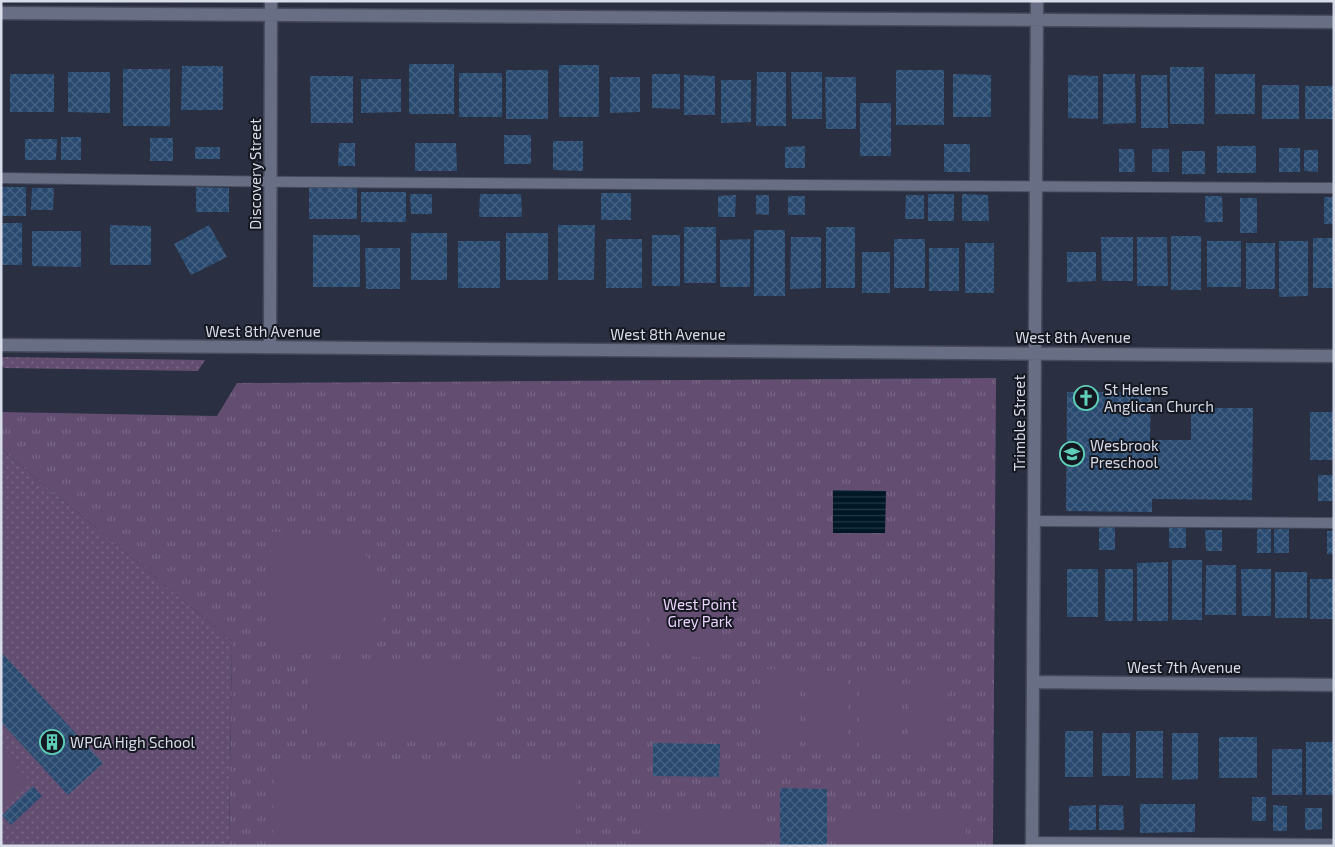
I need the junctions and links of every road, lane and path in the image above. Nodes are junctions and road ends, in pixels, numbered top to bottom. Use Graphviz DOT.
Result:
graph roads {
  1 [pos="1037,1"];
  2 [pos="271,8"];
  3 [pos="1,13"];
  4 [pos="1037,20"];
  5 [pos="1334,22"];
  6 [pos="1,178"];
  7 [pos="271,182"];
  8 [pos="1036,188"];
  9 [pos="1334,188"];
  10 [pos="1,345"];
  11 [pos="270,347"];
  12 [pos="1035,353"];
  13 [pos="1334,356"];
  14 [pos="1034,521"];
  15 [pos="1334,523"];
  16 [pos="1033,682"];
  17 [pos="1334,685"];
  18 [pos="1032,844"];
  19 [pos="1334,844"];
  1 -- 4 [label="street, Trimble Street"];
  2 -- 3 [label="street"];
  2 -- 4 [label="street"];
  2 -- 7 [label="street, Discovery Street"];
  4 -- 5 [label="street"];
  4 -- 8 [label="street, Trimble Street"];
  6 -- 7 [label="lane"];
  7 -- 8 [label="lane"];
  7 -- 11 [label="street, Discovery Street"];
  8 -- 9 [label="lane"];
  8 -- 12 [label="street, Trimble Street"];
  10 -- 11 [label="street, West 8th Avenue"];
  11 -- 12 [label="street, West 8th Avenue"];
  12 -- 13 [label="street, West 8th Avenue"];
  12 -- 14 [label="street, Trimble Street"];
  14 -- 15 [label="lane"];
  14 -- 16 [label="street, Trimble Street"];
  16 -- 17 [label="street, West 7th Avenue"];
  16 -- 18 [label="street, Trimble Street"];
  18 -- 19 [label="lane"];
}
